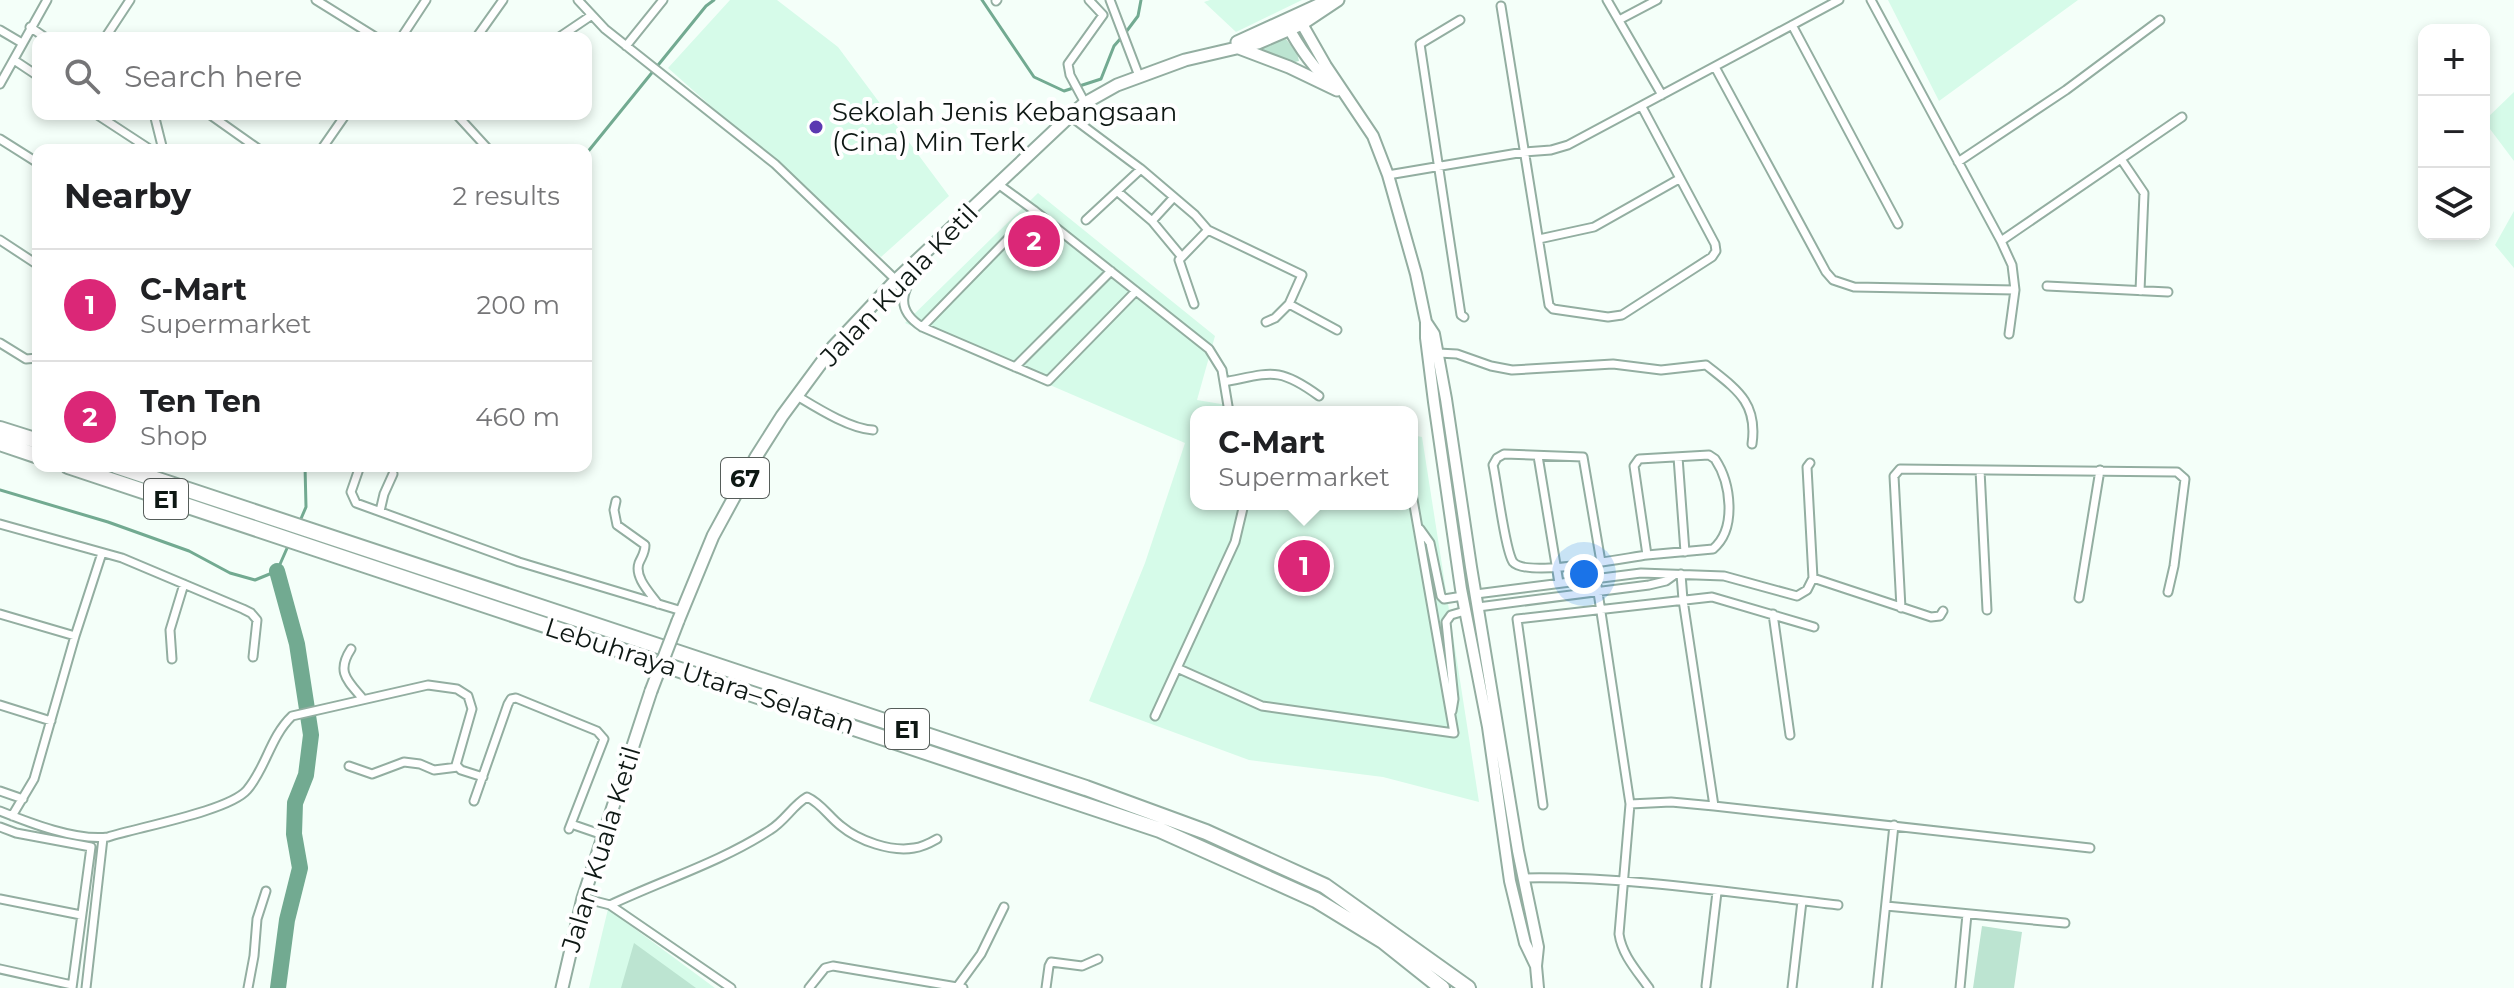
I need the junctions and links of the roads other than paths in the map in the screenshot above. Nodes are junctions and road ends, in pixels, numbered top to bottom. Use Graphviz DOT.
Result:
graph roads {
  1 [pos="47,0"];
  2 [pos="130,0"];
  3 [pos="316,0"];
  4 [pos="426,0"];
  5 [pos="503,0"];
  6 [pos="579,0"];
  7 [pos="663,0"];
  8 [pos="1089,0"];
  9 [pos="1110,0"];
  10 [pos="1329,0"];
  11 [pos="1338,0"];
  12 [pos="1607,0"];
  13 [pos="1657,0"];
  14 [pos="1839,0"];
  15 [pos="1871,0"];
  16 [pos="1501,6"];
  17 [pos="1116,13"];
  18 [pos="592,15"];
  19 [pos="1103,15"];
  20 [pos="1300,19"];
  21 [pos="1460,20"];
  22 [pos="1619,20"];
  23 [pos="2160,20"];
  24 [pos="1792,25"];
  25 [pos="1287,26"];
  26 [pos="30,27"];
  27 [pos="0,30"];
  28 [pos="37,32"];
  29 [pos="109,32"];
  30 [pos="367,32"];
  31 [pos="405,32"];
  32 [pos="480,32"];
  33 [pos="567,32"];
  34 [pos="22,43"];
  35 [pos="626,46"];
  36 [pos="1239,48"];
  37 [pos="1223,50"];
  38 [pos="14,60"];
  39 [pos="1715,67"];
  40 [pos="32,72"];
  41 [pos="1139,76"];
  42 [pos="0,84"];
  43 [pos="1337,90"];
  44 [pos="1662,95"];
  45 [pos="1081,98"];
  46 [pos="1352,105"];
  47 [pos="1642,107"];
  48 [pos="1070,116"];
  49 [pos="2182,117"];
  50 [pos="105,120"];
  51 [pos="156,120"];
  52 [pos="218,120"];
  53 [pos="342,120"];
  54 [pos="462,120"];
  55 [pos="0,139"];
  56 [pos="142,144"];
  57 [pos="162,144"];
  58 [pos="252,144"];
  59 [pos="325,144"];
  60 [pos="484,144"];
  61 [pos="1524,152"];
  62 [pos="32,159"];
  63 [pos="2121,159"];
  64 [pos="1958,162"];
  65 [pos="1439,166"];
  66 [pos="1141,169"];
  67 [pos="1388,175"];
  68 [pos="1679,179"];
  69 [pos="998,184"];
  70 [pos="1118,192"];
  71 [pos="1174,197"];
  72 [pos="1035,211"];
  73 [pos="1086,220"];
  74 [pos="1152,221"];
  75 [pos="1898,224"];
  76 [pos="1208,230"];
  77 [pos="1539,239"];
  78 [pos="0,240"];
  79 [pos="2001,241"];
  80 [pos="931,247"];
  81 [pos="1181,256"];
  82 [pos="32,261"];
  83 [pos="1111,271"];
  84 [pos="896,280"];
  85 [pos="2047,286"];
  86 [pos="2015,290"];
  87 [pos="1136,291"];
  88 [pos="2140,291"];
  89 [pos="2168,292"];
  90 [pos="1194,304"];
  91 [pos="1289,304"];
  92 [pos="1464,317"];
  93 [pos="1266,322"];
  94 [pos="1426,322"];
  95 [pos="922,327"];
  96 [pos="1337,330"];
  97 [pos="2009,334"];
  98 [pos="0,343"];
  99 [pos="1438,353"];
  100 [pos="32,358"];
  101 [pos="1015,367"];
  102 [pos="1224,382"];
  103 [pos="797,396"];
  104 [pos="1319,396"];
  105 [pos="1228,406"];
  106 [pos="0,429"];
  107 [pos="873,430"];
  108 [pos="32,439"];
  109 [pos="0,443"];
  110 [pos="1752,444"];
  111 [pos="32,454"];
  112 [pos="1538,456"];
  113 [pos="1678,457"];
  114 [pos="1810,463"];
  115 [pos="1980,470"];
  116 [pos="2100,470"];
  117 [pos="86,472"];
  118 [pos="134,472"];
  119 [pos="357,472"];
  120 [pos="393,474"];
  121 [pos="616,501"];
  122 [pos="1243,510"];
  123 [pos="1415,510"];
  124 [pos="380,511"];
  125 [pos="0,524"];
  126 [pos="1419,527"];
  127 [pos="1685,552"];
  128 [pos="102,553"];
  129 [pos="1647,555"];
  130 [pos="1601,562"];
  131 [pos="1556,568"];
  132 [pos="1677,575"];
  133 [pos="1813,578"];
  134 [pos="1596,579"];
  135 [pos="1559,583"];
  136 [pos="184,584"];
  137 [pos="1598,592"];
  138 [pos="2168,592"];
  139 [pos="1476,594"];
  140 [pos="1463,596"];
  141 [pos="2079,598"];
  142 [pos="1683,600"];
  143 [pos="658,604"];
  144 [pos="1478,607"];
  145 [pos="1600,608"];
  146 [pos="1901,608"];
  147 [pos="1987,610"];
  148 [pos="1465,611"];
  149 [pos="1943,611"];
  150 [pos="0,614"];
  151 [pos="1773,614"];
  152 [pos="680,616"];
  153 [pos="1814,627"];
  154 [pos="75,636"];
  155 [pos="351,649"];
  156 [pos="253,657"];
  157 [pos="172,659"];
  158 [pos="1177,668"];
  159 [pos="363,699"];
  160 [pos="0,705"];
  161 [pos="1451,713"];
  162 [pos="1155,716"];
  163 [pos="51,721"];
  164 [pos="1790,735"];
  165 [pos="349,766"];
  166 [pos="458,767"];
  167 [pos="483,777"];
  168 [pos="0,791"];
  169 [pos="23,799"];
  170 [pos="474,801"];
  171 [pos="1630,804"];
  172 [pos="1543,805"];
  173 [pos="1714,806"];
  174 [pos="0,811"];
  175 [pos="12,816"];
  176 [pos="1894,825"];
  177 [pos="0,827"];
  178 [pos="603,835"];
  179 [pos="92,838"];
  180 [pos="103,838"];
  181 [pos="937,839"];
  182 [pos="91,847"];
  183 [pos="2090,848"];
  184 [pos="1523,878"];
  185 [pos="1624,881"];
  186 [pos="266,891"];
  187 [pos="1717,892"];
  188 [pos="583,898"];
  189 [pos="0,899"];
  190 [pos="1802,901"];
  191 [pos="610,905"];
  192 [pos="1838,905"];
  193 [pos="1886,906"];
  194 [pos="1004,907"];
  195 [pos="1967,914"];
  196 [pos="81,915"];
  197 [pos="2065,923"];
  198 [pos="1098,959"];
  199 [pos="1536,966"];
  200 [pos="0,969"];
  201 [pos="1464,985"];
  202 [pos="72,986"];
  203 [pos="1706,986"];
  204 [pos="957,987"];
  205 [pos="86,988"];
  206 [pos="248,988"];
  207 [pos="562,988"];
  208 [pos="731,988"];
  209 [pos="809,988"];
  210 [pos="963,988"];
  211 [pos="1046,988"];
  212 [pos="1442,988"];
  213 [pos="1538,988"];
  214 [pos="1649,988"];
  215 [pos="1792,988"];
  216 [pos="1877,988"];
  217 [pos="1960,988"];
  1 -- 26 [label="street"];
  2 -- 29 [label="street"];
  3 -- 30 [label="street"];
  4 -- 31 [label="street"];
  5 -- 32 [label="street"];
  6 -- 18 [label="street"];
  7 -- 35 [label="street"];
  8 -- 19 [label="street"];
  9 -- 17 [label="street"];
  10 -- 20 [label="main road, Jalan Kuala Ketil / 67"];
  11 -- 20 [label="main road, Jalan Kuala Ketil / 67"];
  12 -- 22 [label="street"];
  13 -- 22 [label="street"];
  14 -- 24 [label="street"];
  15 -- 64 [label="street"];
  16 -- 61 [label="street"];
  17 -- 19 [label="street"];
  17 -- 41 [label="street"];
  18 -- 33 [label="street"];
  18 -- 35 [label="street"];
  19 -- 45 [label="street"];
  20 -- 25 [label="main road, Jalan Kuala Ketil / 67"];
  20 -- 46 [label="main road"];
  21 -- 65 [label="street"];
  22 -- 44 [label="street"];
  23 -- 64 [label="street"];
  24 -- 39 [label="street"];
  24 -- 75 [label="street"];
  25 -- 36 [label="main road, Jalan Kuala Ketil / 67"];
  25 -- 37 [label="main road, Jalan Kuala Ketil / 67"];
  25 -- 43 [label="main road"];
  26 -- 28 [label="street"];
  26 -- 34 [label="street"];
  27 -- 34 [label="street"];
  34 -- 38 [label="street"];
  35 -- 84 [label="street"];
  36 -- 37 [label="main road, Jalan Kuala Ketil / 67"];
  36 -- 43 [label="main road"];
  37 -- 41 [label="main road, Jalan Kuala Ketil / 67"];
  38 -- 40 [label="street"];
  38 -- 42 [label="street"];
  39 -- 44 [label="street"];
  39 -- 86 [label="street"];
  41 -- 45 [label="main road, Jalan Kuala Ketil / 67"];
  43 -- 46 [label="main road"];
  44 -- 47 [label="street"];
  45 -- 48 [label="main road, Jalan Kuala Ketil / 67"];
  46 -- 67 [label="main road"];
  47 -- 61 [label="street"];
  47 -- 68 [label="street"];
  48 -- 66 [label="street"];
  48 -- 69 [label="main road, Jalan Kuala Ketil / 67"];
  49 -- 63 [label="street"];
  50 -- 56 [label="street"];
  51 -- 57 [label="street"];
  52 -- 58 [label="street"];
  53 -- 59 [label="street"];
  54 -- 60 [label="street"];
  55 -- 62 [label="street"];
  61 -- 65 [label="street"];
  61 -- 77 [label="street"];
  63 -- 79 [label="street"];
  63 -- 88 [label="street"];
  64 -- 79 [label="street"];
  65 -- 67 [label="street"];
  65 -- 92 [label="street"];
  66 -- 70 [label="street"];
  66 -- 71 [label="street"];
  67 -- 94 [label="main road"];
  68 -- 77 [label="street"];
  68 -- 77 [label="street"];
  69 -- 72 [label="street"];
  69 -- 80 [label="main road, Jalan Kuala Ketil / 67"];
  70 -- 73 [label="street"];
  70 -- 74 [label="street"];
  71 -- 74 [label="street"];
  71 -- 76 [label="street"];
  72 -- 83 [label="street"];
  72 -- 95 [label="street"];
  74 -- 81 [label="street"];
  76 -- 81 [label="street"];
  76 -- 91 [label="street"];
  78 -- 82 [label="street"];
  79 -- 86 [label="street"];
  80 -- 84 [label="main road, Jalan Kuala Ketil / 67"];
  80 -- 95 [label="street"];
  81 -- 90 [label="street"];
  83 -- 87 [label="street"];
  83 -- 101 [label="street"];
  84 -- 103 [label="main road, Jalan Kuala Ketil / 67"];
  85 -- 88 [label="street"];
  86 -- 97 [label="street"];
  87 -- 101 [label="street"];
  87 -- 102 [label="street"];
  88 -- 89 [label="street"];
  91 -- 93 [label="street"];
  91 -- 96 [label="street"];
  94 -- 99 [label="main road"];
  94 -- 140 [label="main road"];
  95 -- 101 [label="street"];
  98 -- 100 [label="street"];
  99 -- 110 [label="street"];
  99 -- 139 [label="main road"];
  102 -- 104 [label="street"];
  102 -- 105 [label="street"];
  103 -- 107 [label="street"];
  103 -- 152 [label="main road, Jalan Kuala Ketil / 67"];
  106 -- 108 [label="highway"];
  109 -- 111 [label="highway"];
  112 -- 130 [label="street"];
  112 -- 131 [label="street"];
  112 -- 131 [label="street"];
  113 -- 127 [label="street"];
  113 -- 127 [label="street"];
  113 -- 129 [label="street"];
  114 -- 133 [label="street"];
  115 -- 116 [label="street"];
  115 -- 146 [label="street"];
  115 -- 147 [label="street"];
  116 -- 138 [label="street"];
  116 -- 141 [label="street"];
  117 -- 212 [label="highway, Lebuhraya Utara–Selatan / E1"];
  118 -- 201 [label="highway, Lebuhraya Utara–Selatan / E1"];
  119 -- 124 [label="street"];
  120 -- 124 [label="street"];
  121 -- 143 [label="street"];
  122 -- 158 [label="street"];
  123 -- 126 [label="street"];
  124 -- 143 [label="street"];
  125 -- 128 [label="street"];
  126 -- 140 [label="street"];
  126 -- 161 [label="street"];
  127 -- 129 [label="street"];
  128 -- 136 [label="street"];
  128 -- 154 [label="street"];
  129 -- 130 [label="street"];
  130 -- 131 [label="street"];
  131 -- 135 [label="street"];
  132 -- 133 [label="street"];
  132 -- 134 [label="street"];
  132 -- 137 [label="street"];
  132 -- 142 [label="street"];
  133 -- 146 [label="street"];
  134 -- 135 [label="street"];
  134 -- 137 [label="street"];
  135 -- 139 [label="street"];
  136 -- 156 [label="street"];
  136 -- 157 [label="street"];
  137 -- 144 [label="street"];
  137 -- 145 [label="street"];
  139 -- 140 [label="main road"];
  139 -- 144 [label="main road"];
  140 -- 148 [label="main road"];
  142 -- 145 [label="street"];
  142 -- 151 [label="street"];
  142 -- 173 [label="street"];
  143 -- 152 [label="street"];
  144 -- 148 [label="main road"];
  144 -- 184 [label="main road"];
  145 -- 171 [label="street"];
  145 -- 172 [label="street"];
  146 -- 149 [label="street"];
  148 -- 161 [label="street"];
  148 -- 199 [label="main road"];
  150 -- 154 [label="street"];
  151 -- 153 [label="street"];
  151 -- 164 [label="street"];
  152 -- 178 [label="main road, Jalan Kuala Ketil / 67, bridge"];
  154 -- 163 [label="street"];
  155 -- 159 [label="street"];
  158 -- 161 [label="street"];
  158 -- 162 [label="street"];
  159 -- 166 [label="street"];
  159 -- 180 [label="street"];
  160 -- 163 [label="street"];
  163 -- 169 [label="street"];
  165 -- 166 [label="street"];
  166 -- 167 [label="street"];
  167 -- 170 [label="street"];
  167 -- 178 [label="street"];
  168 -- 169 [label="street"];
  169 -- 175 [label="street"];
  171 -- 173 [label="street"];
  171 -- 185 [label="street"];
  173 -- 176 [label="street"];
  174 -- 175 [label="street"];
  175 -- 179 [label="street"];
  176 -- 183 [label="street"];
  176 -- 193 [label="street"];
  177 -- 182 [label="street"];
  178 -- 188 [label="main road, Jalan Kuala Ketil / 67"];
  179 -- 180 [label="street"];
  179 -- 182 [label="street"];
  180 -- 205 [label="street"];
  181 -- 191 [label="street"];
  182 -- 196 [label="street"];
  184 -- 185 [label="street"];
  184 -- 199 [label="main road"];
  185 -- 187 [label="street"];
  185 -- 214 [label="street"];
  186 -- 206 [label="street"];
  187 -- 190 [label="street"];
  187 -- 203 [label="street"];
  188 -- 191 [label="street"];
  188 -- 207 [label="main road, Jalan Kuala Ketil / 67"];
  189 -- 196 [label="street"];
  190 -- 192 [label="street"];
  190 -- 215 [label="street"];
  191 -- 208 [label="street"];
  193 -- 195 [label="street"];
  193 -- 216 [label="street"];
  194 -- 204 [label="street"];
  195 -- 197 [label="street"];
  195 -- 217 [label="street"];
  196 -- 202 [label="street"];
  198 -- 211 [label="street"];
  199 -- 213 [label="main road"];
  200 -- 202 [label="street"];
  204 -- 209 [label="street"];
  204 -- 210 [label="street"];
}
